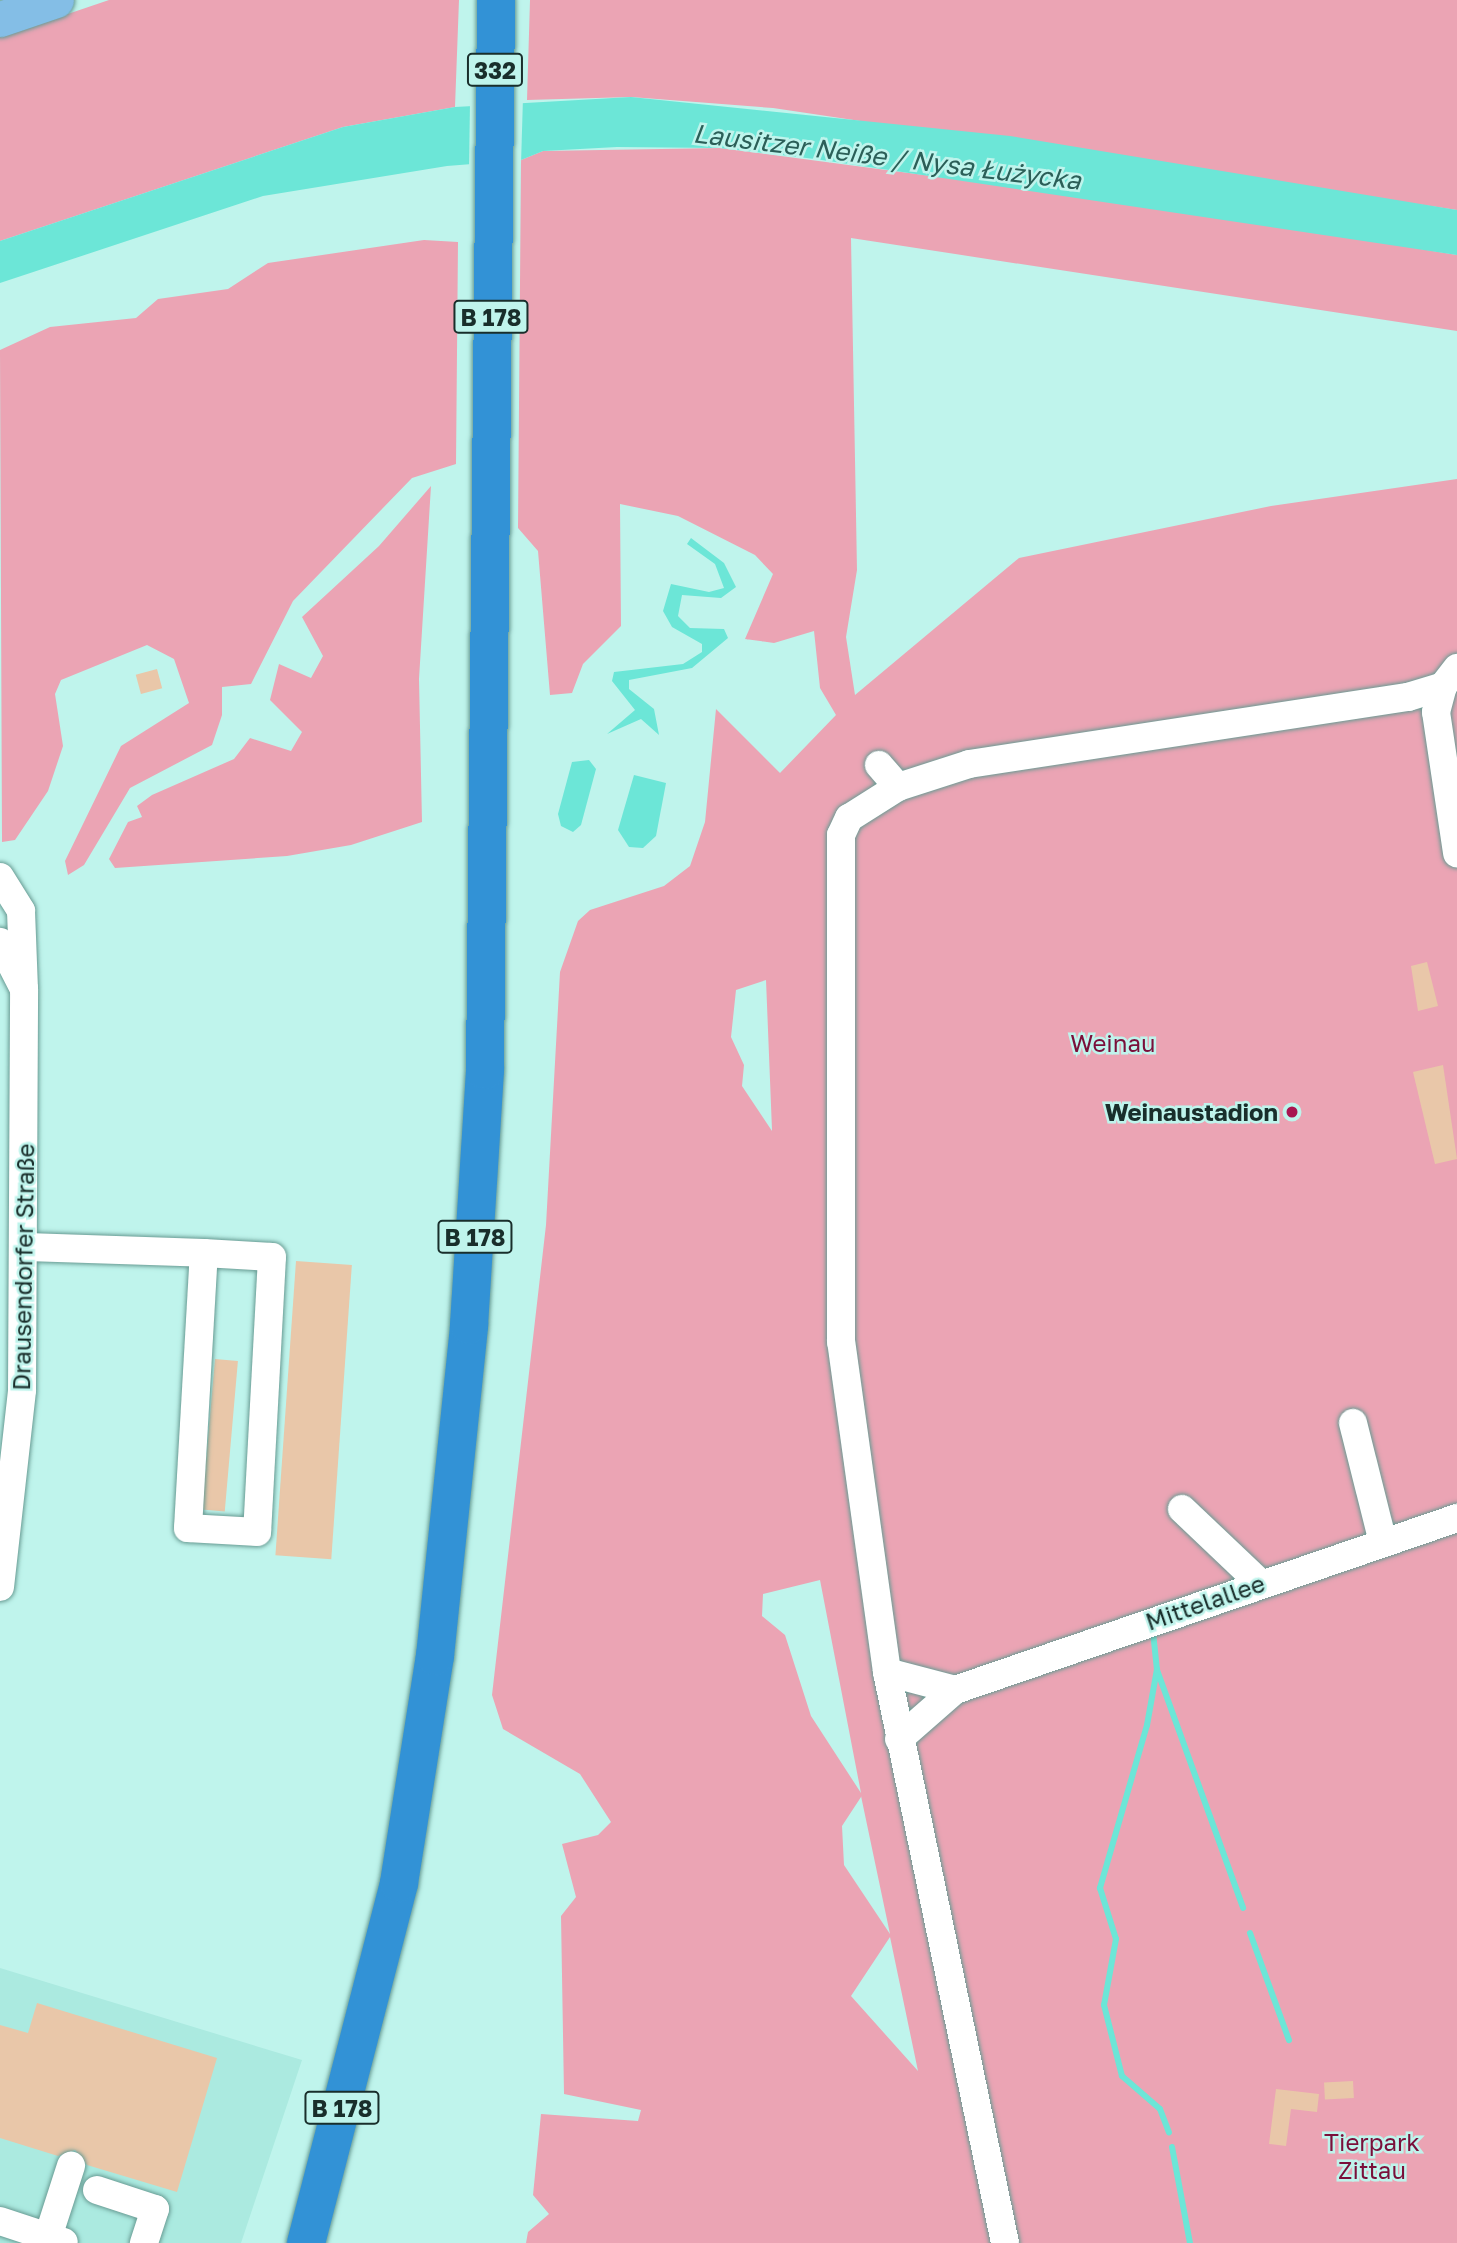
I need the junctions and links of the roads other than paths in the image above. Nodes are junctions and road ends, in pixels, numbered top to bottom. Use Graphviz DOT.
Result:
graph roads {
  1 [pos="56,0"];
  2 [pos="496,0"];
  3 [pos="0,19"];
  4 [pos="494,141"];
  5 [pos="1448,698"];
  6 [pos="879,765"];
  7 [pos="898,788"];
  8 [pos="1457,853"];
  9 [pos="0,877"];
  10 [pos="0,942"];
  11 [pos="24,989"];
  12 [pos="27,1247"];
  13 [pos="204,1253"];
  14 [pos="1353,1423"];
  15 [pos="1182,1509"];
  16 [pos="1457,1518"];
  17 [pos="1383,1542"];
  18 [pos="1260,1583"];
  19 [pos="0,1587"];
  20 [pos="887,1672"];
  21 [pos="955,1690"];
  22 [pos="900,1739"];
  23 [pos="71,2166"];
  24 [pos="97,2190"];
  25 [pos="0,2221"];
  26 [pos="57,2240"];
  27 [pos="144,2243"];
  28 [pos="306,2243"];
  29 [pos="1005,2243"];
  1 -- 3 [label="main road"];
  2 -- 4 [label="highway, 332"];
  4 -- 28 [label="highway, B 178"];
  5 -- 7 [label="street"];
  5 -- 8 [label="street"];
  6 -- 7 [label="street"];
  7 -- 20 [label="street"];
  9 -- 11 [label="street, Drausendorfer Straße"];
  10 -- 11 [label="street, Drausendorfer Straße"];
  11 -- 12 [label="street, Drausendorfer Straße"];
  12 -- 13 [label="street"];
  12 -- 19 [label="street, Drausendorfer Straße"];
  13 -- 13 [label="street"];
  14 -- 17 [label="street"];
  15 -- 18 [label="street"];
  16 -- 17 [label="street, Mittelallee"];
  17 -- 18 [label="street, Mittelallee"];
  18 -- 21 [label="street, Mittelallee"];
  20 -- 21 [label="street"];
  20 -- 22 [label="street"];
  21 -- 22 [label="street, Mittelallee"];
  22 -- 29 [label="street"];
  23 -- 26 [label="street"];
  24 -- 27 [label="street"];
  25 -- 26 [label="street"];
}
